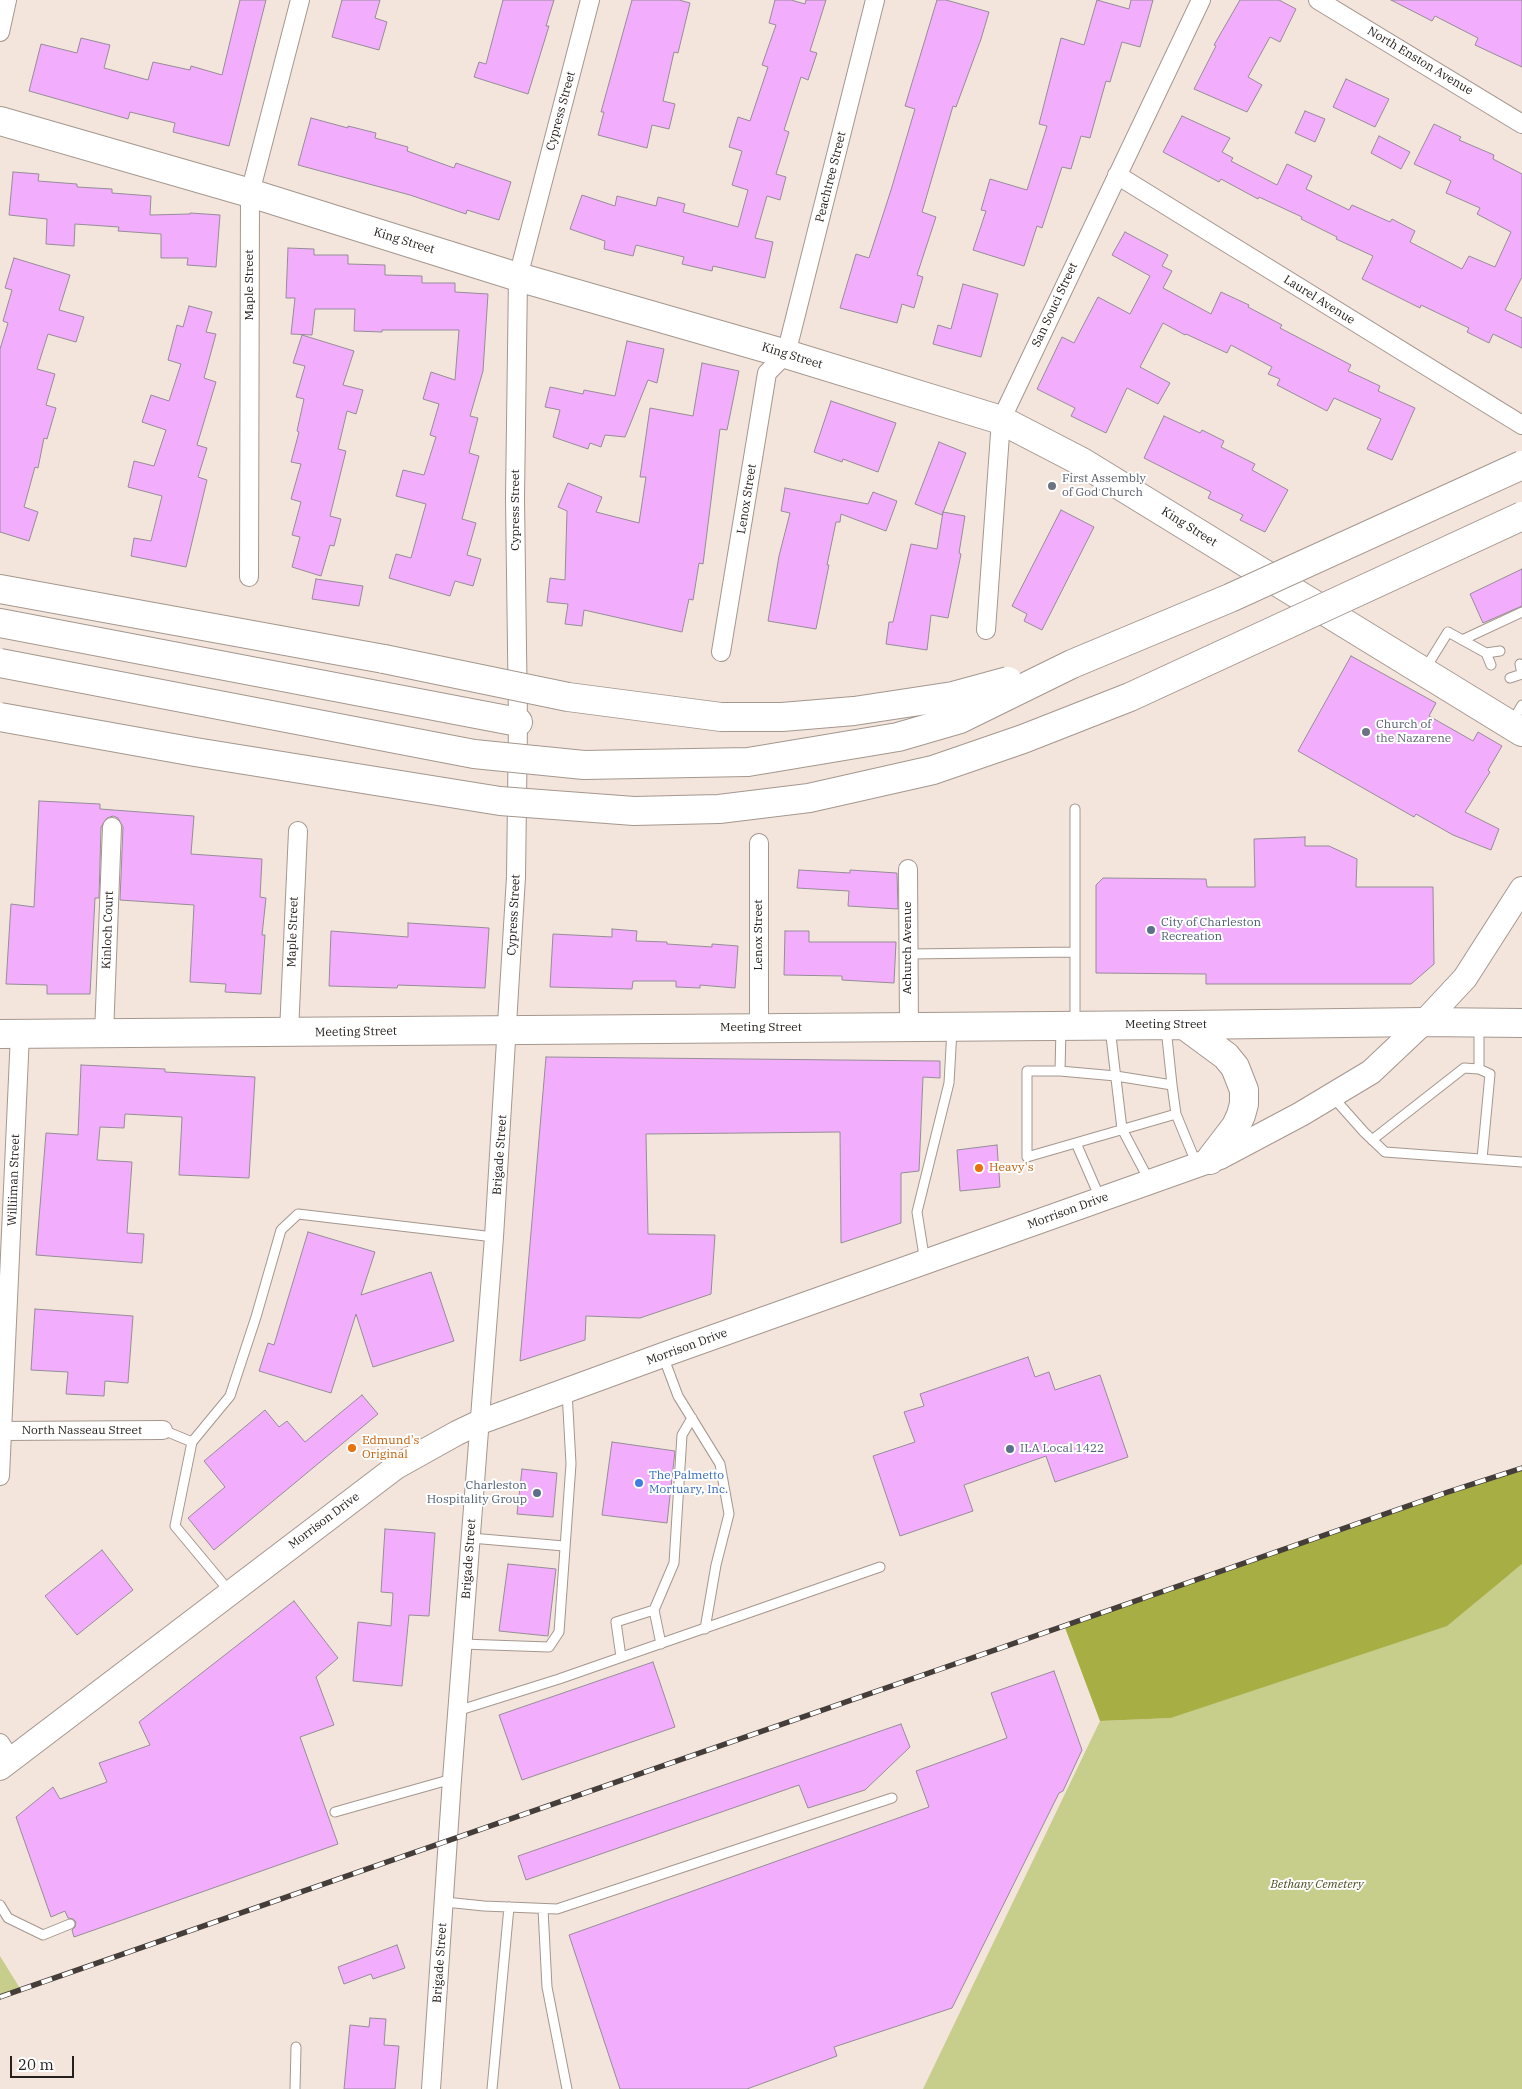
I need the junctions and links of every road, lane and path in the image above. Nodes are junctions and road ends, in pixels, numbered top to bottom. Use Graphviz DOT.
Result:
graph roads {
  1 [pos="7,0"];
  2 [pos="300,0"];
  3 [pos="590,0"];
  4 [pos="875,0"];
  5 [pos="1201,0"];
  6 [pos="1318,0"];
  7 [pos="0,32"];
  8 [pos="0,121"];
  9 [pos="1522,124"];
  10 [pos="1116,176"];
  11 [pos="250,193"];
  12 [pos="518,277"];
  13 [pos="786,354"];
  14 [pos="1001,420"];
  15 [pos="1522,425"];
  16 [pos="1522,466"];
  17 [pos="1522,516"];
  18 [pos="249,577"];
  19 [pos="0,589"];
  20 [pos="1522,612"];
  21 [pos="0,623"];
  22 [pos="986,630"];
  23 [pos="1462,640"];
  24 [pos="1500,651"];
  25 [pos="721,652"];
  26 [pos="1486,654"];
  27 [pos="0,663"];
  28 [pos="1072,664"];
  29 [pos="1520,664"];
  30 [pos="1490,665"];
  31 [pos="1424,672"];
  32 [pos="1522,674"];
  33 [pos="1510,678"];
  34 [pos="0,717"];
  35 [pos="1518,721"];
  36 [pos="518,722"];
  37 [pos="1075,809"];
  38 [pos="112,827"];
  39 [pos="298,831"];
  40 [pos="759,843"];
  41 [pos="908,869"];
  42 [pos="1522,889"];
  43 [pos="1075,952"];
  44 [pos="908,954"];
  45 [pos="1424,1022"];
  46 [pos="1479,1022"];
  47 [pos="1522,1023"];
  48 [pos="1068,1025"];
  49 [pos="1109,1025"];
  50 [pos="1175,1025"];
  51 [pos="953,1026"];
  52 [pos="909,1027"];
  53 [pos="759,1028"];
  54 [pos="508,1030"];
  55 [pos="289,1032"];
  56 [pos="10,1034"];
  57 [pos="104,1034"];
  58 [pos="1479,1069"];
  59 [pos="1060,1071"];
  60 [pos="1116,1076"];
  61 [pos="1172,1085"];
  62 [pos="1332,1096"];
  63 [pos="1176,1114"];
  64 [pos="1122,1129"];
  65 [pos="1372,1140"];
  66 [pos="1076,1143"];
  67 [pos="1482,1159"];
  68 [pos="1203,1162"];
  69 [pos="1522,1162"];
  70 [pos="1150,1182"];
  71 [pos="1100,1200"];
  72 [pos="494,1237"];
  73 [pos="925,1262"];
  74 [pos="663,1355"];
  75 [pos="567,1391"];
  76 [pos="692,1418"];
  77 [pos="480,1422"];
  78 [pos="163,1430"];
  79 [pos="2,1431"];
  80 [pos="192,1442"];
  81 [pos="0,1476"];
  82 [pos="471,1538"];
  83 [pos="564,1546"];
  84 [pos="880,1567"];
  85 [pos="230,1592"];
  86 [pos="654,1610"];
  87 [pos="705,1629"];
  88 [pos="462,1644"];
  89 [pos="661,1644"];
  90 [pos="621,1657"];
  91 [pos="457,1711"];
  92 [pos="3,1756"];
  93 [pos="452,1779"];
  94 [pos="892,1798"];
  95 [pos="334,1812"];
  96 [pos="445,1902"];
  97 [pos="0,1905"];
  98 [pos="509,1907"];
  99 [pos="543,1908"];
  100 [pos="70,1924"];
  101 [pos="296,2047"];
  102 [pos="295,2089"];
  103 [pos="430,2089"];
  104 [pos="492,2089"];
  105 [pos="567,2089"];
  1 -- 7 [label="street"];
  2 -- 11 [label="street, Maple Street"];
  3 -- 12 [label="street, Cypress Street"];
  4 -- 13 [label="street, Peachtree Street"];
  5 -- 10 [label="street, San Souci Street"];
  6 -- 9 [label="street, North Enston Avenue"];
  8 -- 11 [label="main road, King Street"];
  10 -- 14 [label="street, San Souci Street"];
  10 -- 15 [label="street, Laurel Avenue"];
  11 -- 12 [label="main road, King Street"];
  11 -- 18 [label="street, Maple Street"];
  12 -- 13 [label="main road, King Street"];
  12 -- 36 [label="street, Cypress Street"];
  13 -- 14 [label="main road, King Street"];
  13 -- 25 [label="street, Lenox Street"];
  14 -- 22 [label="street, San Souci Street"];
  14 -- 31 [label="main road, King Street"];
  16 -- 28 [label="main road, bridge"];
  17 -- 34 [label="main road, bridge"];
  19 -- 28 [label="main road, bridge"];
  20 -- 23 [label="lane"];
  21 -- 36 [label="main road"];
  23 -- 26 [label="lane"];
  23 -- 31 [label="lane"];
  24 -- 26 [label="lane"];
  26 -- 30 [label="lane"];
  27 -- 28 [label="main road, bridge"];
  29 -- 32 [label="lane"];
  31 -- 35 [label="main road, King Street"];
  32 -- 33 [label="lane"];
  36 -- 54 [label="street, Cypress Street"];
  37 -- 43 [label="lane"];
  38 -- 57 [label="street, Kinloch Court"];
  39 -- 55 [label="street, Maple Street"];
  40 -- 53 [label="street, Lenox Street"];
  41 -- 44 [label="street, Achurch Avenue"];
  42 -- 45 [label="main road, Morrison Drive"];
  43 -- 44 [label="lane"];
  43 -- 48 [label="lane"];
  44 -- 52 [label="street, Achurch Avenue"];
  45 -- 46 [label="main road, Meeting Street"];
  45 -- 50 [label="main road, Meeting Street"];
  45 -- 62 [label="main road, Morrison Drive"];
  46 -- 47 [label="main road, Meeting Street"];
  46 -- 58 [label="lane"];
  48 -- 49 [label="main road, Meeting Street"];
  48 -- 51 [label="main road, Meeting Street"];
  48 -- 59 [label="lane"];
  49 -- 50 [label="main road, Meeting Street"];
  49 -- 60 [label="lane"];
  50 -- 61 [label="lane"];
  50 -- 68 [label="main road"];
  51 -- 52 [label="main road, Meeting Street"];
  51 -- 73 [label="lane"];
  52 -- 53 [label="main road, Meeting Street"];
  53 -- 54 [label="main road, Meeting Street"];
  54 -- 55 [label="main road, Meeting Street"];
  54 -- 72 [label="street, Brigade Street"];
  55 -- 57 [label="main road, Meeting Street"];
  56 -- 57 [label="main road, Meeting Street"];
  56 -- 79 [label="street, Williiman Street"];
  58 -- 65 [label="lane"];
  58 -- 67 [label="lane"];
  59 -- 60 [label="lane"];
  59 -- 66 [label="lane"];
  60 -- 61 [label="lane"];
  60 -- 64 [label="lane"];
  61 -- 63 [label="lane"];
  62 -- 65 [label="lane"];
  62 -- 68 [label="main road, Morrison Drive"];
  63 -- 64 [label="lane"];
  63 -- 68 [label="lane"];
  64 -- 66 [label="lane"];
  64 -- 70 [label="lane"];
  65 -- 67 [label="lane"];
  66 -- 71 [label="lane"];
  67 -- 69 [label="lane"];
  68 -- 70 [label="main road, Morrison Drive"];
  70 -- 71 [label="main road, Morrison Drive"];
  71 -- 73 [label="main road, Morrison Drive"];
  72 -- 77 [label="street, Brigade Street"];
  72 -- 80 [label="lane"];
  73 -- 74 [label="main road, Morrison Drive"];
  74 -- 75 [label="main road, Morrison Drive"];
  74 -- 76 [label="lane"];
  75 -- 77 [label="main road, Morrison Drive"];
  75 -- 83 [label="lane"];
  76 -- 86 [label="lane"];
  76 -- 87 [label="lane"];
  77 -- 82 [label="street, Brigade Street"];
  77 -- 85 [label="main road, Morrison Drive"];
  78 -- 79 [label="street, North Nasseau Street"];
  78 -- 80 [label="lane"];
  79 -- 81 [label="street, Williiman Street"];
  80 -- 85 [label="lane"];
  82 -- 83 [label="lane"];
  82 -- 88 [label="street, Brigade Street"];
  83 -- 88 [label="lane"];
  84 -- 87 [label="lane"];
  85 -- 92 [label="main road, Morrison Drive"];
  86 -- 89 [label="lane"];
  86 -- 90 [label="lane"];
  87 -- 89 [label="lane"];
  88 -- 91 [label="street, Brigade Street"];
  89 -- 90 [label="lane"];
  90 -- 91 [label="lane"];
  91 -- 93 [label="street, Brigade Street"];
  93 -- 95 [label="lane"];
  93 -- 96 [label="street, Brigade Street"];
  94 -- 99 [label="lane"];
  96 -- 98 [label="lane"];
  96 -- 103 [label="street, Brigade Street"];
  97 -- 100 [label="lane"];
  98 -- 99 [label="lane"];
  98 -- 104 [label="lane"];
  99 -- 105 [label="lane"];
  101 -- 102 [label="lane"];
}
